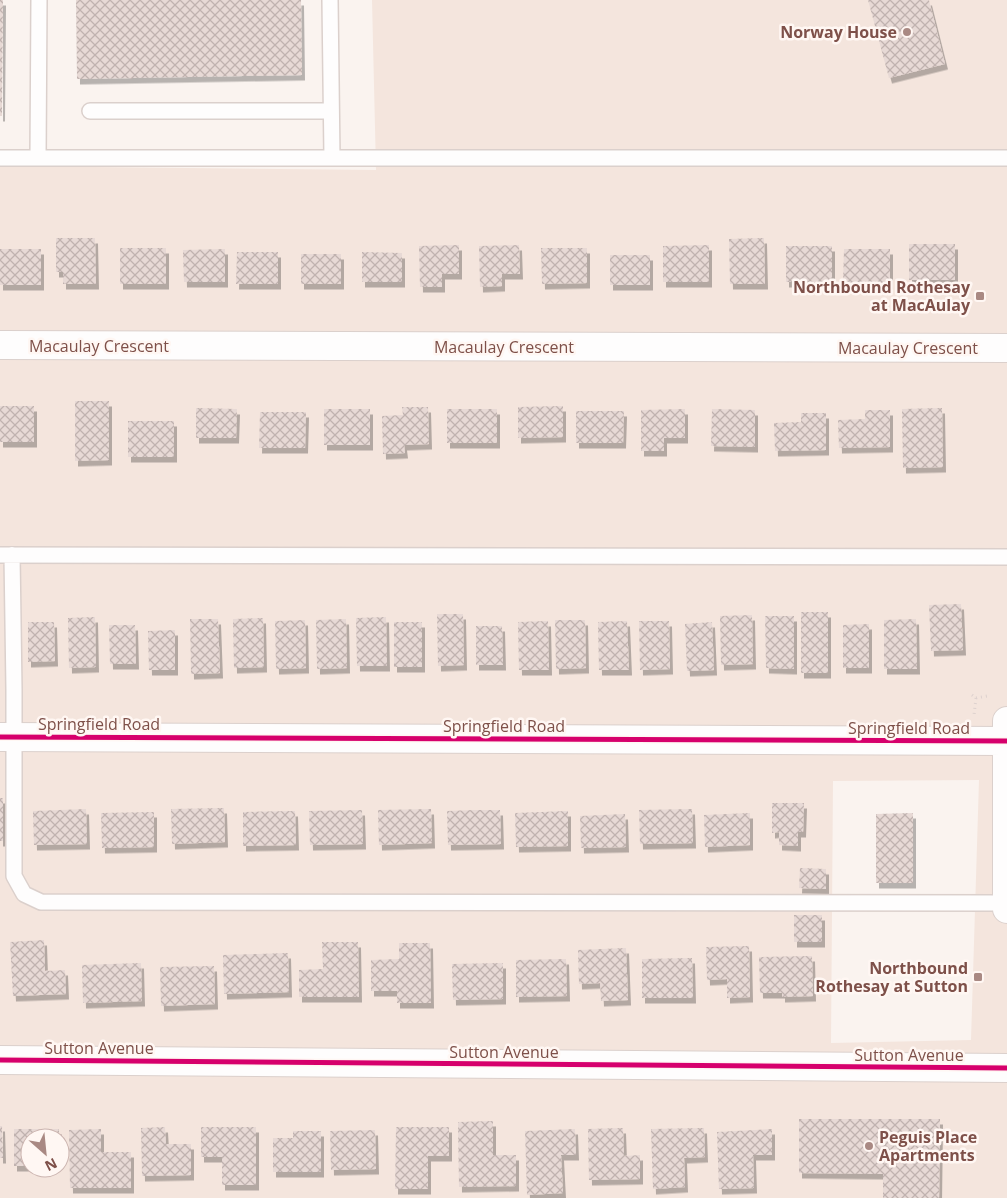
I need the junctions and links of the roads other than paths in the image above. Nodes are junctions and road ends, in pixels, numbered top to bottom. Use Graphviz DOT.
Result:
graph roads {
  1 [pos="39,0"];
  2 [pos="330,0"];
  3 [pos="90,111"];
  4 [pos="331,111"];
  5 [pos="0,158"];
  6 [pos="38,158"];
  7 [pos="332,158"];
  8 [pos="1007,158"];
  9 [pos="0,345"];
  10 [pos="1007,348"];
  11 [pos="6,555"];
  12 [pos="1007,557"];
  13 [pos="1007,721"];
  14 [pos="7,737"];
  15 [pos="1007,740"];
  16 [pos="1007,903"];
  17 [pos="1007,909"];
  18 [pos="0,1060"];
  19 [pos="1007,1068"];
  1 -- 6 [label="lane"];
  2 -- 4 [label="lane"];
  3 -- 4 [label="lane"];
  4 -- 7 [label="lane"];
  5 -- 6 [label="lane"];
  6 -- 7 [label="lane"];
  7 -- 8 [label="lane"];
  9 -- 10 [label="street, Macaulay Crescent"];
  11 -- 12 [label="lane"];
  11 -- 14 [label="lane"];
  13 -- 15 [label="street"];
  14 -- 15 [label="street, Springfield Road"];
  14 -- 16 [label="lane"];
  15 -- 16 [label="street"];
  16 -- 17 [label="street"];
  18 -- 19 [label="street, Sutton Avenue"];
}
